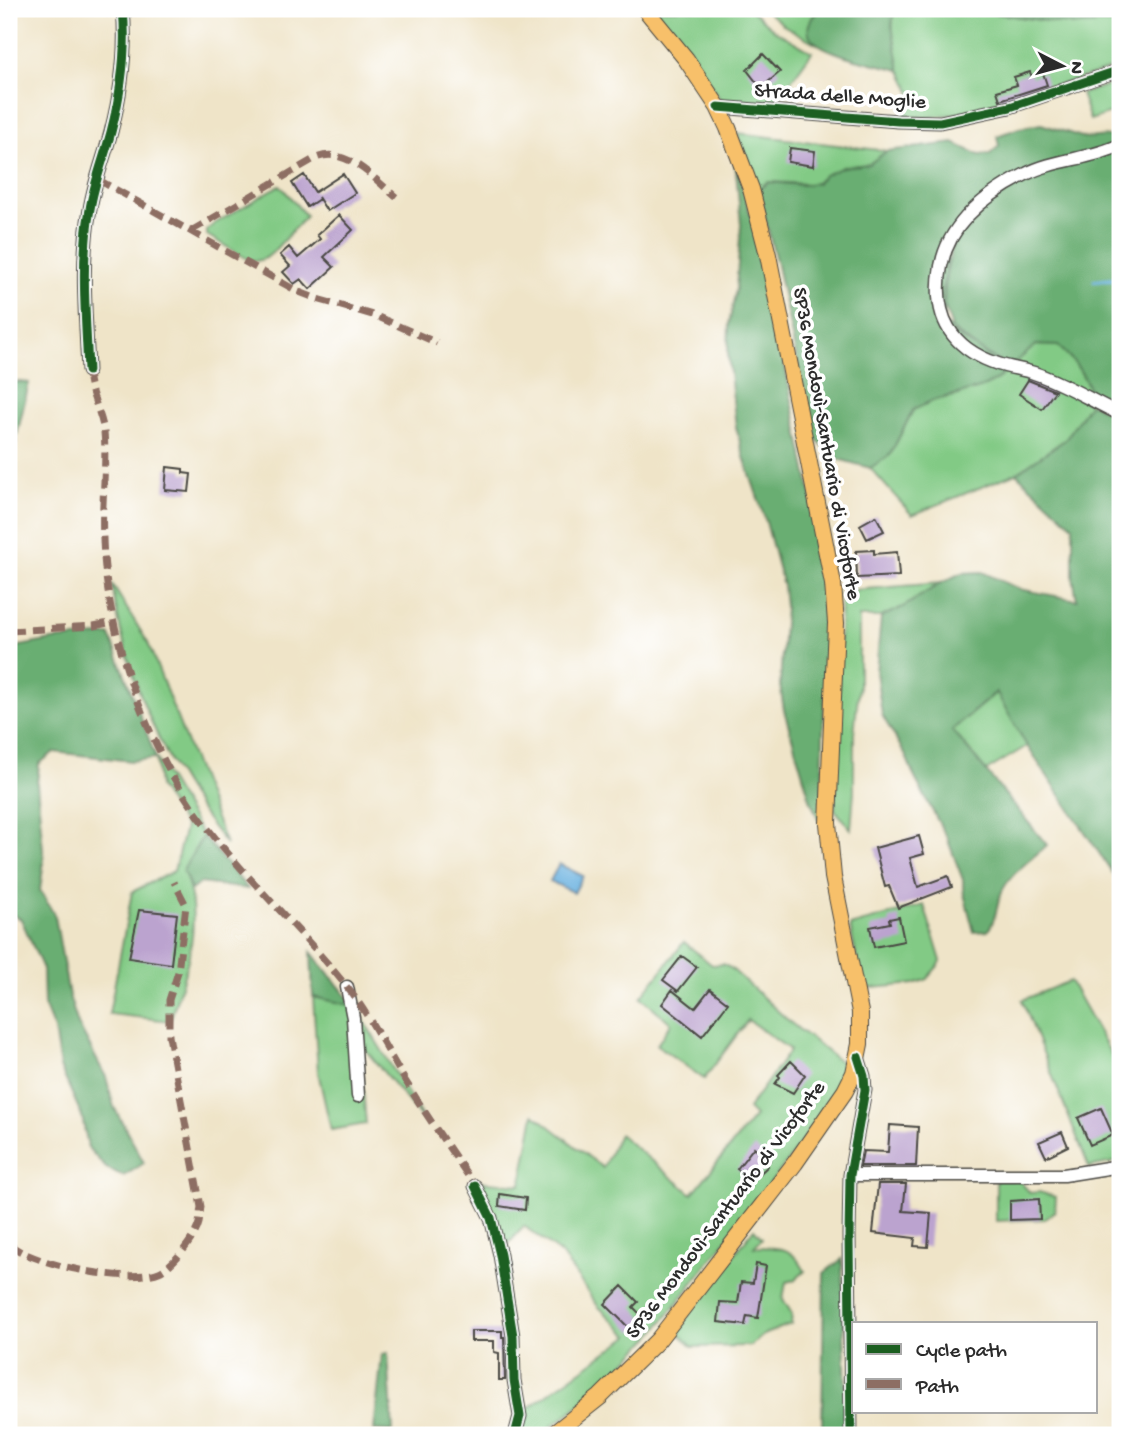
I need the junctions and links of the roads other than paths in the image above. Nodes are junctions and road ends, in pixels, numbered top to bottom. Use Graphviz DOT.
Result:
graph roads {
  1 [pos="123,9"];
  2 [pos="645,9"];
  3 [pos="1120,70"];
  4 [pos="718,107"];
  5 [pos="1120,145"];
  6 [pos="88,371"];
  7 [pos="1120,415"];
  8 [pos="346,987"];
  9 [pos="858,1057"];
  10 [pos="358,1096"];
  11 [pos="1120,1166"];
  12 [pos="850,1175"];
  13 [pos="475,1186"];
  14 [pos="516,1435"];
  15 [pos="552,1435"];
  16 [pos="851,1435"];
  1 -- 6 [label="street"];
  2 -- 4 [label="main road, SP36 Mondovì-Santuario di Vicoforte"];
  3 -- 4 [label="street, Strada delle Moglie"];
  4 -- 9 [label="main road, SP36 Mondovì-Santuario di Vicoforte"];
  5 -- 7 [label="street"];
  8 -- 10 [label="street"];
  9 -- 12 [label="street"];
  9 -- 15 [label="main road, SP36 Mondovì-Santuario di Vicoforte"];
  11 -- 12 [label="street"];
  12 -- 16 [label="street"];
  13 -- 14 [label="street"];
}
